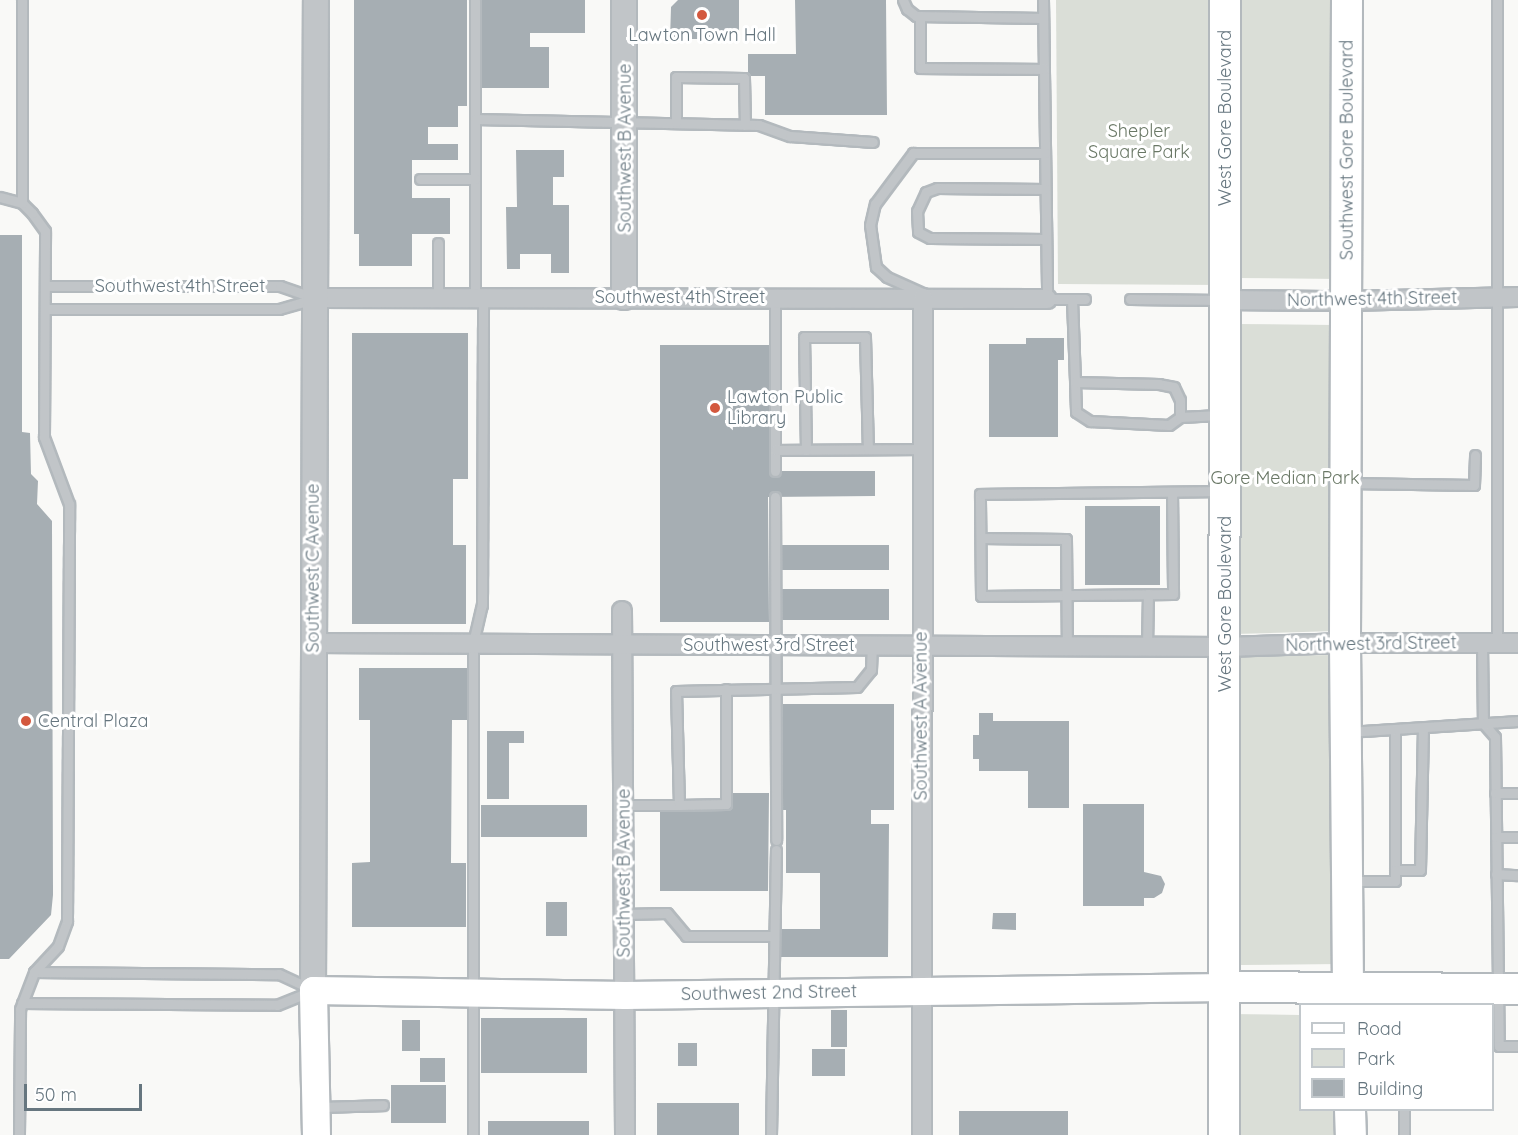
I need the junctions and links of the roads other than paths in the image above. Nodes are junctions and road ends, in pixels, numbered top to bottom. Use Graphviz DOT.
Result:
graph roads {
  1 [pos="22,0"];
  2 [pos="315,0"];
  3 [pos="475,0"];
  4 [pos="624,0"];
  5 [pos="903,0"];
  6 [pos="1043,0"];
  7 [pos="1225,0"];
  8 [pos="1347,0"];
  9 [pos="1497,0"];
  10 [pos="920,16"];
  11 [pos="1043,18"];
  12 [pos="1044,69"];
  13 [pos="475,119"];
  14 [pos="625,120"];
  15 [pos="676,122"];
  16 [pos="745,125"];
  17 [pos="873,142"];
  18 [pos="1045,153"];
  19 [pos="420,179"];
  20 [pos="475,179"];
  21 [pos="1045,189"];
  22 [pos="0,197"];
  23 [pos="22,203"];
  24 [pos="1046,239"];
  25 [pos="438,243"];
  26 [pos="45,286"];
  27 [pos="1497,296"];
  28 [pos="624,297"];
  29 [pos="775,297"];
  30 [pos="1518,297"];
  31 [pos="314,298"];
  32 [pos="438,298"];
  33 [pos="479,298"];
  34 [pos="928,298"];
  35 [pos="1047,298"];
  36 [pos="1072,299"];
  37 [pos="1085,299"];
  38 [pos="1130,299"];
  39 [pos="1225,300"];
  40 [pos="1347,301"];
  41 [pos="45,309"];
  42 [pos="1075,382"];
  43 [pos="1225,415"];
  44 [pos="1180,417"];
  45 [pos="922,448"];
  46 [pos="868,449"];
  47 [pos="775,450"];
  48 [pos="806,450"];
  49 [pos="1475,455"];
  50 [pos="775,471"];
  51 [pos="1346,483"];
  52 [pos="1225,491"];
  53 [pos="1172,492"];
  54 [pos="775,497"];
  55 [pos="981,538"];
  56 [pos="1148,594"];
  57 [pos="1066,595"];
  58 [pos="622,611"];
  59 [pos="312,643"];
  60 [pos="473,643"];
  61 [pos="1346,643"];
  62 [pos="1490,643"];
  63 [pos="1518,643"];
  64 [pos="622,644"];
  65 [pos="776,645"];
  66 [pos="872,645"];
  67 [pos="921,645"];
  68 [pos="1067,646"];
  69 [pos="1147,646"];
  70 [pos="1225,647"];
  71 [pos="777,688"];
  72 [pos="726,689"];
  73 [pos="1518,721"];
  74 [pos="1484,723"];
  75 [pos="1423,728"];
  76 [pos="1395,730"];
  77 [pos="1346,732"];
  78 [pos="1495,793"];
  79 [pos="1518,793"];
  80 [pos="624,805"];
  81 [pos="679,805"];
  82 [pos="1496,837"];
  83 [pos="1518,837"];
  84 [pos="1395,870"];
  85 [pos="1496,874"];
  86 [pos="1518,874"];
  87 [pos="1347,881"];
  88 [pos="624,914"];
  89 [pos="772,936"];
  90 [pos="34,972"];
  91 [pos="1225,987"];
  92 [pos="1508,989"];
  93 [pos="313,990"];
  94 [pos="922,990"];
  95 [pos="473,992"];
  96 [pos="772,994"];
  97 [pos="625,995"];
  98 [pos="1348,997"];
  99 [pos="22,1003"];
  100 [pos="1518,1046"];
  101 [pos="383,1105"];
  102 [pos="315,1107"];
  103 [pos="1350,1111"];
  104 [pos="1404,1111"];
  105 [pos="19,1135"];
  106 [pos="316,1135"];
  107 [pos="473,1135"];
  108 [pos="625,1135"];
  109 [pos="771,1135"];
  110 [pos="922,1135"];
  111 [pos="1224,1135"];
  112 [pos="1350,1135"];
  113 [pos="1404,1135"];
  1 -- 23 [label="lane"];
  2 -- 31 [label="street, Southwest C Avenue"];
  3 -- 13 [label="lane"];
  4 -- 14 [label="street, Southwest B Avenue"];
  5 -- 10 [label="lane"];
  6 -- 11 [label="lane"];
  7 -- 39 [label="main road, West Gore Boulevard"];
  8 -- 40 [label="main road, Southwest Gore Boulevard"];
  9 -- 27 [label="lane"];
  10 -- 11 [label="lane"];
  10 -- 12 [label="lane"];
  11 -- 12 [label="lane"];
  12 -- 18 [label="lane"];
  13 -- 14 [label="lane"];
  13 -- 20 [label="lane"];
  14 -- 15 [label="lane"];
  14 -- 28 [label="street, Southwest B Avenue"];
  15 -- 16 [label="lane"];
  15 -- 16 [label="lane"];
  16 -- 17 [label="lane"];
  18 -- 21 [label="lane"];
  18 -- 34 [label="lane"];
  19 -- 20 [label="lane"];
  20 -- 33 [label="lane"];
  21 -- 24 [label="lane"];
  21 -- 24 [label="lane"];
  22 -- 23 [label="lane"];
  23 -- 26 [label="lane"];
  24 -- 35 [label="lane"];
  25 -- 32 [label="lane"];
  26 -- 31 [label="lane, Southwest 4th Street"];
  26 -- 41 [label="lane"];
  27 -- 30 [label="street, Northwest 4th Street"];
  27 -- 40 [label="street, Northwest 4th Street"];
  27 -- 62 [label="lane"];
  28 -- 29 [label="street, Southwest 4th Street"];
  28 -- 33 [label="street, Southwest 4th Street"];
  29 -- 34 [label="street, Southwest 4th Street"];
  29 -- 47 [label="lane"];
  31 -- 32 [label="street, Southwest 4th Street"];
  31 -- 41 [label="lane, Southwest 4th Street"];
  31 -- 59 [label="street, Southwest C Avenue"];
  32 -- 33 [label="street, Southwest 4th Street"];
  33 -- 60 [label="lane"];
  34 -- 35 [label="street, Southwest 4th Street"];
  34 -- 45 [label="street, Southwest A Avenue"];
  35 -- 36 [label="lane"];
  36 -- 37 [label="lane"];
  36 -- 42 [label="lane"];
  38 -- 39 [label="lane"];
  39 -- 40 [label="street, Northwest 4th Street"];
  39 -- 43 [label="main road, West Gore Boulevard"];
  40 -- 51 [label="main road"];
  41 -- 90 [label="lane"];
  42 -- 44 [label="lane"];
  42 -- 44 [label="lane"];
  43 -- 44 [label="lane"];
  43 -- 52 [label="main road, West Gore Boulevard"];
  45 -- 46 [label="lane"];
  45 -- 67 [label="street, Southwest A Avenue"];
  46 -- 48 [label="lane"];
  46 -- 48 [label="lane"];
  47 -- 48 [label="lane"];
  47 -- 50 [label="lane"];
  49 -- 51 [label="lane"];
  51 -- 61 [label="main road"];
  52 -- 53 [label="lane"];
  52 -- 70 [label="main road, West Gore Boulevard"];
  53 -- 55 [label="lane"];
  53 -- 56 [label="lane"];
  54 -- 65 [label="lane"];
  55 -- 57 [label="lane"];
  55 -- 57 [label="lane"];
  56 -- 57 [label="lane"];
  56 -- 69 [label="lane"];
  57 -- 68 [label="lane"];
  58 -- 64 [label="street, Southwest B Avenue"];
  59 -- 60 [label="street, Southwest 3rd Street"];
  59 -- 93 [label="street, Southwest C Avenue"];
  60 -- 64 [label="street, Southwest 3rd Street"];
  60 -- 95 [label="lane"];
  61 -- 62 [label="street, Northwest 3rd Street"];
  61 -- 70 [label="street, Northwest 3rd Street"];
  61 -- 77 [label="main road"];
  62 -- 63 [label="street, Northwest 3rd Street"];
  62 -- 74 [label="lane"];
  64 -- 65 [label="street, Southwest 3rd Street"];
  64 -- 80 [label="street, Southwest B Avenue"];
  65 -- 66 [label="street, Southwest 3rd Street"];
  65 -- 71 [label="lane"];
  66 -- 67 [label="street, Southwest 3rd Street"];
  66 -- 71 [label="lane"];
  67 -- 68 [label="street, Southwest 3rd Street"];
  67 -- 94 [label="street, Southwest A Avenue"];
  68 -- 69 [label="street, Southwest 3rd Street"];
  69 -- 70 [label="street, Southwest 3rd Street"];
  70 -- 91 [label="main road, West Gore Boulevard"];
  71 -- 72 [label="lane"];
  71 -- 89 [label="lane"];
  72 -- 81 [label="lane"];
  72 -- 81 [label="lane"];
  73 -- 74 [label="lane"];
  74 -- 75 [label="lane"];
  74 -- 78 [label="lane"];
  75 -- 76 [label="lane"];
  75 -- 84 [label="lane"];
  76 -- 77 [label="lane"];
  76 -- 84 [label="lane"];
  77 -- 87 [label="main road"];
  78 -- 79 [label="lane"];
  78 -- 82 [label="lane"];
  80 -- 81 [label="lane"];
  80 -- 88 [label="street, Southwest B Avenue"];
  82 -- 83 [label="lane"];
  82 -- 85 [label="lane"];
  84 -- 87 [label="lane"];
  85 -- 86 [label="lane"];
  85 -- 92 [label="lane"];
  87 -- 98 [label="main road"];
  88 -- 89 [label="lane"];
  88 -- 97 [label="street, Southwest B Avenue"];
  89 -- 96 [label="lane"];
  90 -- 93 [label="lane"];
  90 -- 99 [label="lane"];
  91 -- 94 [label="main road, Southwest 2nd Street"];
  91 -- 98 [label="main road"];
  91 -- 111 [label="main road, West Gore Boulevard"];
  92 -- 98 [label="main road"];
  92 -- 100 [label="lane"];
  93 -- 95 [label="main road, Southwest 2nd Street"];
  93 -- 99 [label="lane"];
  93 -- 102 [label="main road, Southwest C Avenue"];
  94 -- 96 [label="main road, Southwest 2nd Street"];
  94 -- 110 [label="street, Southwest A Avenue"];
  95 -- 97 [label="main road, Southwest 2nd Street"];
  95 -- 107 [label="lane"];
  96 -- 97 [label="main road, Southwest 2nd Street"];
  96 -- 109 [label="lane"];
  97 -- 108 [label="street, Southwest B Avenue"];
  99 -- 105 [label="lane"];
  101 -- 102 [label="lane"];
  102 -- 106 [label="main road, Southwest C Avenue"];
  103 -- 112 [label="main road"];
  104 -- 113 [label="lane"];
}
